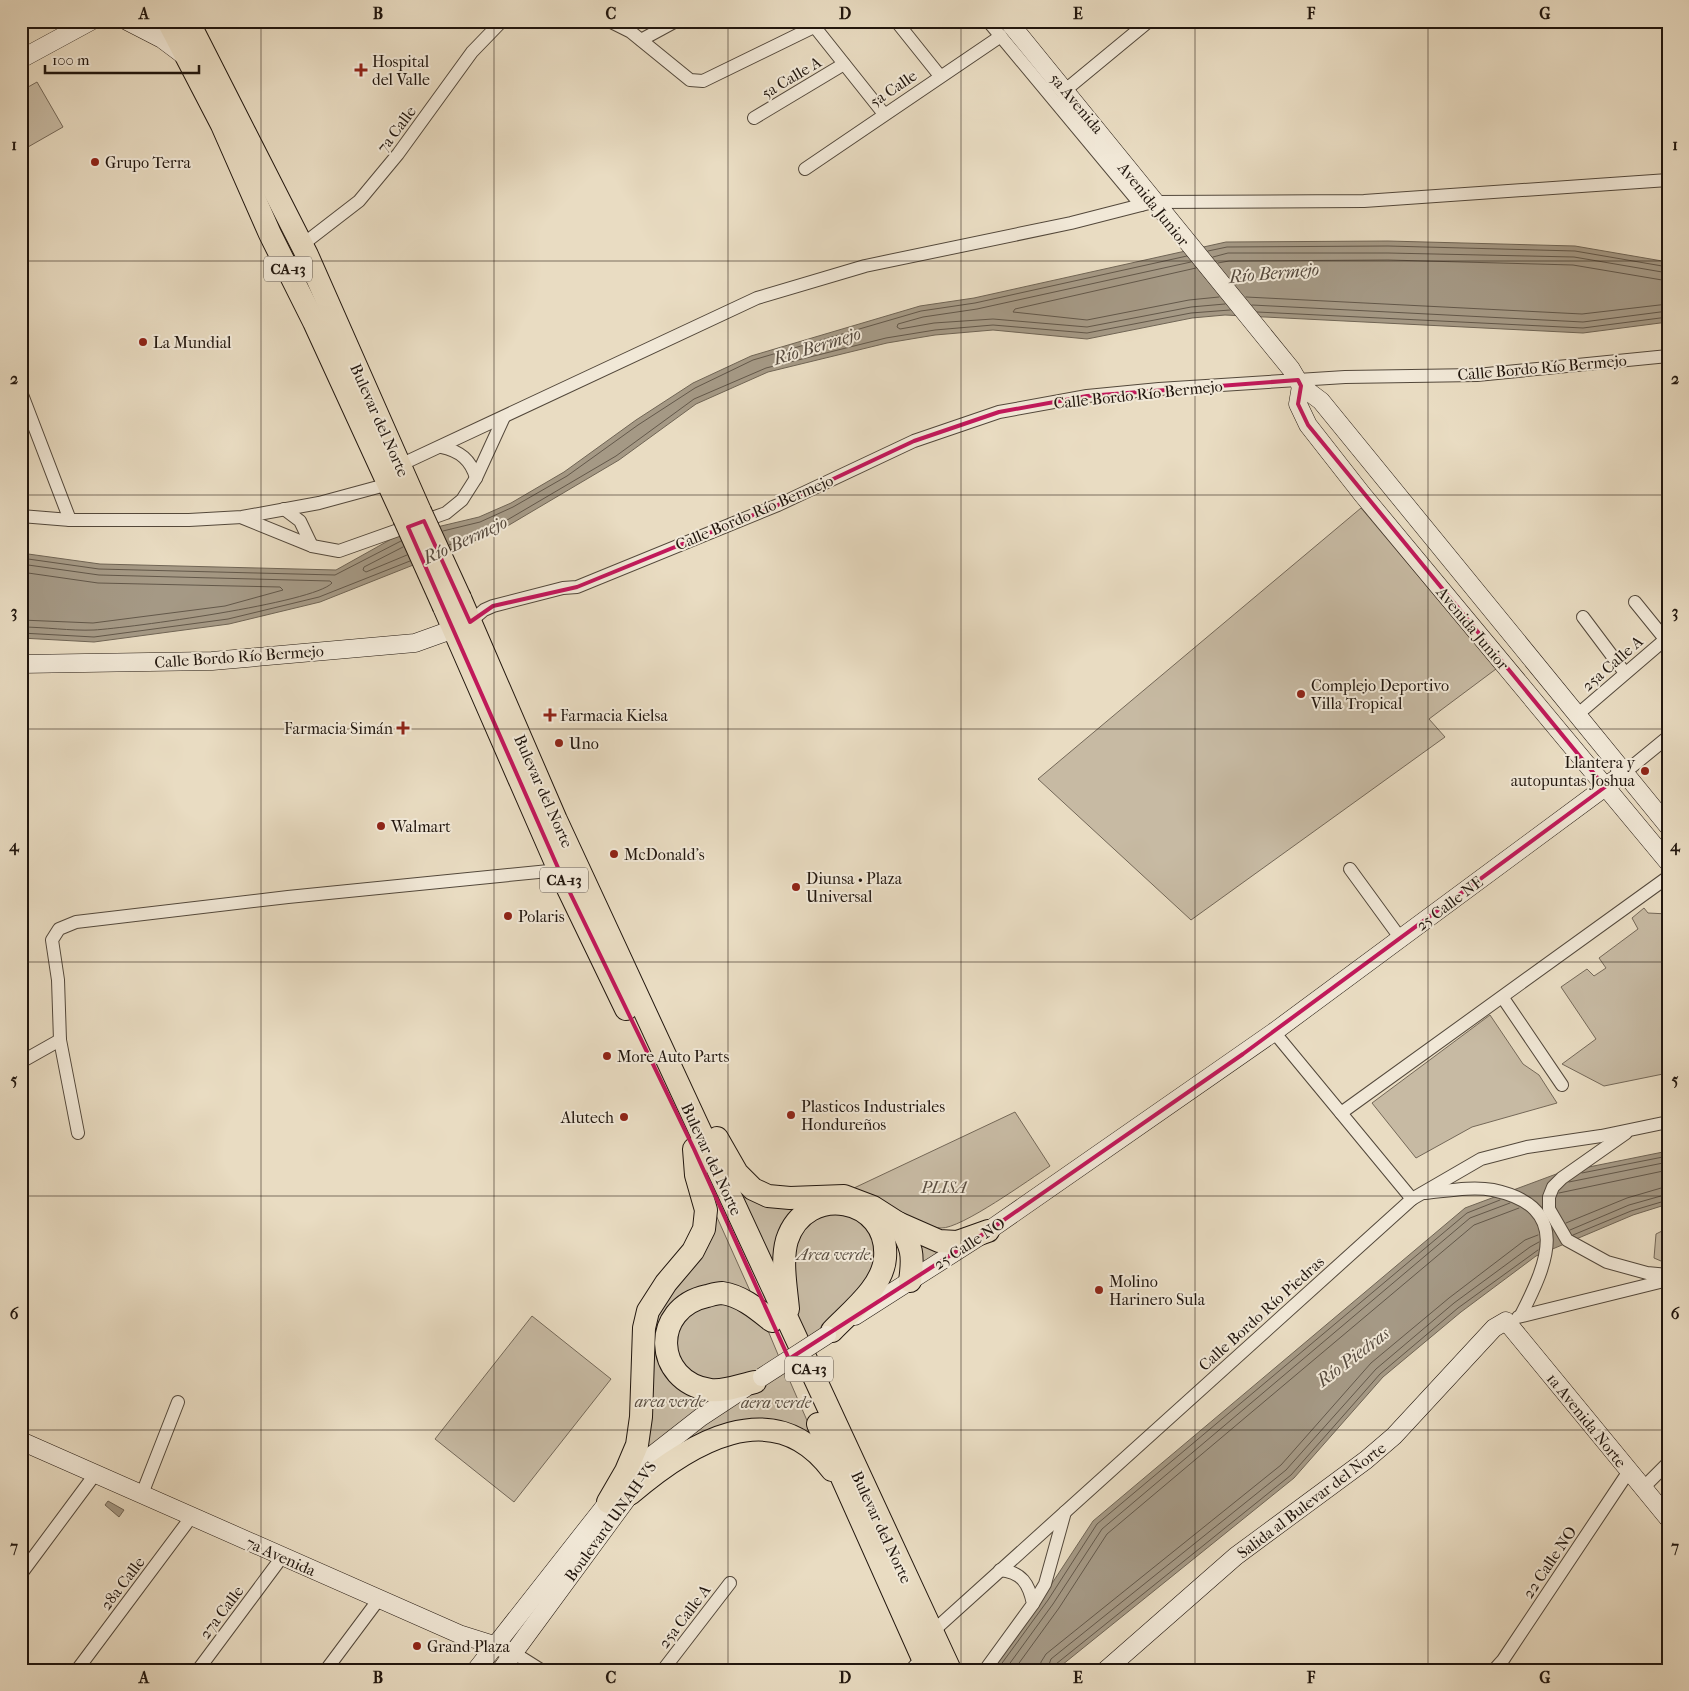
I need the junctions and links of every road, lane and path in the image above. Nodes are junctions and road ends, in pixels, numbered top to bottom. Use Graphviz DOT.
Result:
graph roads {
  1 [pos="91,21"];
  2 [pos="127,21"];
  3 [pos="168,21"];
  4 [pos="188,21"];
  5 [pos="502,21"];
  6 [pos="609,21"];
  7 [pos="676,21"];
  8 [pos="896,21"];
  9 [pos="988,21"];
  10 [pos="1149,21"];
  11 [pos="817,23"];
  12 [pos="1004,29"];
  13 [pos="641,40"];
  14 [pos="187,57"];
  15 [pos="21,59"];
  16 [pos="844,64"];
  17 [pos="940,76"];
  18 [pos="1063,92"];
  19 [pos="884,114"];
  20 [pos="754,118"];
  21 [pos="805,169"];
  22 [pos="1668,180"];
  23 [pos="1153,208"];
  24 [pos="302,246"];
  25 [pos="1668,356"];
  26 [pos="1296,378"];
  27 [pos="21,392"];
  28 [pos="504,417"];
  29 [pos="441,447"];
  30 [pos="400,465"];
  31 [pos="476,478"];
  32 [pos="389,484"];
  33 [pos="319,503"];
  34 [pos="282,509"];
  35 [pos="412,514"];
  36 [pos="21,516"];
  37 [pos="242,518"];
  38 [pos="70,520"];
  39 [pos="304,528"];
  40 [pos="283,534"];
  41 [pos="312,546"];
  42 [pos="1635,602"];
  43 [pos="1583,617"];
  44 [pos="462,625"];
  45 [pos="1666,638"];
  46 [pos="21,664"];
  47 [pos="1625,673"];
  48 [pos="1577,715"];
  49 [pos="1668,737"];
  50 [pos="1624,773"];
  51 [pos="1605,787"];
  52 [pos="1668,826"];
  53 [pos="1668,862"];
  54 [pos="1350,869"];
  55 [pos="559,870"];
  56 [pos="1668,877"];
  57 [pos="1401,939"];
  58 [pos="1503,998"];
  59 [pos="1274,1032"];
  60 [pos="60,1040"];
  61 [pos="21,1062"];
  62 [pos="676,1081"];
  63 [pos="1562,1084"];
  64 [pos="1341,1113"];
  65 [pos="1668,1122"];
  66 [pos="1630,1130"];
  67 [pos="78,1133"];
  68 [pos="694,1149"];
  69 [pos="1417,1196"];
  70 [pos="898,1223"];
  71 [pos="988,1231"];
  72 [pos="1668,1275"];
  73 [pos="1668,1280"];
  74 [pos="910,1281"];
  75 [pos="1513,1318"];
  76 [pos="781,1325"];
  77 [pos="829,1333"];
  78 [pos="758,1379"];
  79 [pos="178,1402"];
  80 [pos="21,1441"];
  81 [pos="661,1450"];
  82 [pos="1668,1464"];
  83 [pos="1629,1471"];
  84 [pos="96,1473"];
  85 [pos="1643,1488"];
  86 [pos="847,1490"];
  87 [pos="142,1494"];
  88 [pos="630,1494"];
  89 [pos="608,1502"];
  90 [pos="1066,1511"];
  91 [pos="192,1516"];
  92 [pos="1668,1518"];
  93 [pos="282,1557"];
  94 [pos="1000,1570"];
  95 [pos="21,1574"];
  96 [pos="730,1583"];
  97 [pos="379,1599"];
  98 [pos="1033,1604"];
  99 [pos="931,1633"];
  100 [pos="494,1645"];
  101 [pos="514,1653"];
  102 [pos="930,1665"];
  103 [pos="77,1670"];
  104 [pos="198,1670"];
  105 [pos="326,1670"];
  106 [pos="476,1670"];
  107 [pos="502,1670"];
  108 [pos="541,1670"];
  109 [pos="663,1670"];
  110 [pos="985,1670"];
  111 [pos="1106,1670"];
  112 [pos="1494,1670"];
  1 -- 15 [label="main road"];
  2 -- 14 [label="main road"];
  3 -- 14 [label="highway, Bulevar del Norte / CA-13"];
  4 -- 24 [label="highway, Bulevar del Norte / CA-13"];
  5 -- 24 [label="street, 7a Calle"];
  6 -- 13 [label="street"];
  7 -- 13 [label="street"];
  8 -- 17 [label="street"];
  9 -- 12 [label="street, 5a Avenida"];
  10 -- 18 [label="street"];
  11 -- 13 [label="street"];
  11 -- 16 [label="street"];
  12 -- 17 [label="street, 5a Calle"];
  12 -- 18 [label="main road, Avenida Junior"];
  12 -- 23 [label="street, 5a Avenida"];
  14 -- 32 [label="highway, Bulevar del Norte / CA-13"];
  16 -- 19 [label="street"];
  16 -- 20 [label="street, 5a Calle A"];
  17 -- 19 [label="street, 5a Calle"];
  18 -- 23 [label="main road, Avenida Junior"];
  19 -- 21 [label="street, 5a Calle"];
  22 -- 23 [label="street"];
  23 -- 26 [label="main road, Avenida Junior"];
  23 -- 28 [label="street"];
  24 -- 30 [label="highway, Bulevar del Norte / CA-13"];
  25 -- 26 [label="street, Calle Bordo Río Bermejo"];
  26 -- 44 [label="street, Calle Bordo Río Bermejo"];
  26 -- 48 [label="main road, Avenida Junior"];
  26 -- 51 [label="main road, Avenida Junior"];
  27 -- 38 [label="street"];
  28 -- 29 [label="street"];
  28 -- 31 [label="street"];
  29 -- 30 [label="street"];
  29 -- 31 [label="street"];
  30 -- 35 [label="highway, Bulevar del Norte / CA-13"];
  31 -- 41 [label="street"];
  32 -- 33 [label="street"];
  32 -- 35 [label="highway, Bulevar del Norte / CA-13"];
  33 -- 34 [label="street"];
  33 -- 39 [label="street"];
  34 -- 37 [label="street"];
  34 -- 39 [label="street"];
  34 -- 40 [label="street"];
  35 -- 44 [label="highway, Bulevar del Norte / CA-13, bridge"];
  36 -- 38 [label="street"];
  37 -- 38 [label="street"];
  37 -- 40 [label="street"];
  39 -- 41 [label="street"];
  40 -- 41 [label="street"];
  42 -- 45 [label="street"];
  43 -- 47 [label="street"];
  44 -- 46 [label="main road, Calle Bordo Río Bermejo"];
  44 -- 55 [label="highway, Bulevar del Norte / CA-13"];
  44 -- 62 [label="highway, Bulevar del Norte / CA-13"];
  45 -- 47 [label="street, 25a Calle A"];
  47 -- 48 [label="street, 25a Calle A"];
  48 -- 50 [label="main road, Avenida Junior"];
  49 -- 50 [label="street"];
  50 -- 51 [label="main road, 25 Calle NE"];
  50 -- 52 [label="main road, Avenida Junior"];
  51 -- 53 [label="main road, Avenida Junior"];
  51 -- 57 [label="main road, 25 Calle NE"];
  54 -- 57 [label="street"];
  55 -- 60 [label="street"];
  55 -- 68 [label="highway, Bulevar del Norte / CA-13"];
  56 -- 58 [label="street"];
  57 -- 59 [label="main road, 25 Calle NE"];
  58 -- 63 [label="street"];
  58 -- 64 [label="street"];
  59 -- 64 [label="street"];
  59 -- 71 [label="main road, 25 Calle NO"];
  60 -- 61 [label="street"];
  60 -- 67 [label="street"];
  62 -- 70 [label="highway"];
  62 -- 76 [label="highway, Bulevar del Norte / CA-13"];
  64 -- 69 [label="street"];
  65 -- 66 [label="street, Calle Bordo Río Piedras"];
  66 -- 69 [label="street, Calle Bordo Río Piedras"];
  66 -- 72 [label="street"];
  68 -- 76 [label="highway, Bulevar del Norte / CA-13"];
  68 -- 89 [label="highway"];
  69 -- 75 [label="street"];
  69 -- 90 [label="street, Calle Bordo Río Piedras"];
  70 -- 71 [label="highway"];
  70 -- 74 [label="highway"];
  71 -- 74 [label="main road, 25 Calle NO"];
  73 -- 75 [label="street"];
  74 -- 77 [label="main road, 25 Calle NO"];
  75 -- 83 [label="main road, 1a Avenida Norte"];
  75 -- 111 [label="main road, Salida al Bulevar del Norte"];
  76 -- 77 [label="highway"];
  76 -- 78 [label="highway"];
  76 -- 86 [label="highway, Bulevar del Norte / CA-13"];
  76 -- 99 [label="highway, Bulevar del Norte / CA-13"];
  77 -- 78 [label="main road, 25 Calle NO, bridge"];
  78 -- 81 [label="main road, 25 Calle NO"];
  79 -- 87 [label="street"];
  80 -- 84 [label="main road, 7a Avenida"];
  81 -- 88 [label="main road, Boulevard UNAH-VS"];
  81 -- 89 [label="main road, Boulevard UNAH-VS"];
  82 -- 85 [label="street"];
  83 -- 85 [label="main road, 1a Avenida Norte"];
  83 -- 112 [label="street, 22 Calle NO"];
  84 -- 87 [label="main road, 7a Avenida"];
  84 -- 95 [label="street"];
  85 -- 92 [label="main road, 1a Avenida Norte"];
  86 -- 88 [label="highway"];
  86 -- 102 [label="highway, Bulevar del Norte / CA-13"];
  87 -- 91 [label="main road, 7a Avenida"];
  88 -- 101 [label="main road, Boulevard UNAH-VS"];
  89 -- 100 [label="main road, Boulevard UNAH-VS"];
  90 -- 94 [label="street, Calle Bordo Río Piedras"];
  90 -- 98 [label="street"];
  91 -- 93 [label="main road, 7a Avenida"];
  91 -- 103 [label="street, 28a Calle"];
  93 -- 97 [label="main road, 7a Avenida"];
  93 -- 104 [label="street, 27a Calle"];
  94 -- 98 [label="street"];
  94 -- 99 [label="street, Calle Bordo Río Piedras"];
  96 -- 109 [label="street, 25a Calle A"];
  97 -- 100 [label="main road, 7a Avenida"];
  97 -- 105 [label="street"];
  98 -- 110 [label="street"];
  99 -- 102 [label="highway, Bulevar del Norte / CA-13"];
  100 -- 101 [label="main road, 7a Avenida"];
  100 -- 106 [label="main road, Boulevard UNAH-VS"];
  101 -- 107 [label="main road, Boulevard UNAH-VS"];
  101 -- 108 [label="street, 7a Avenida"];
}
